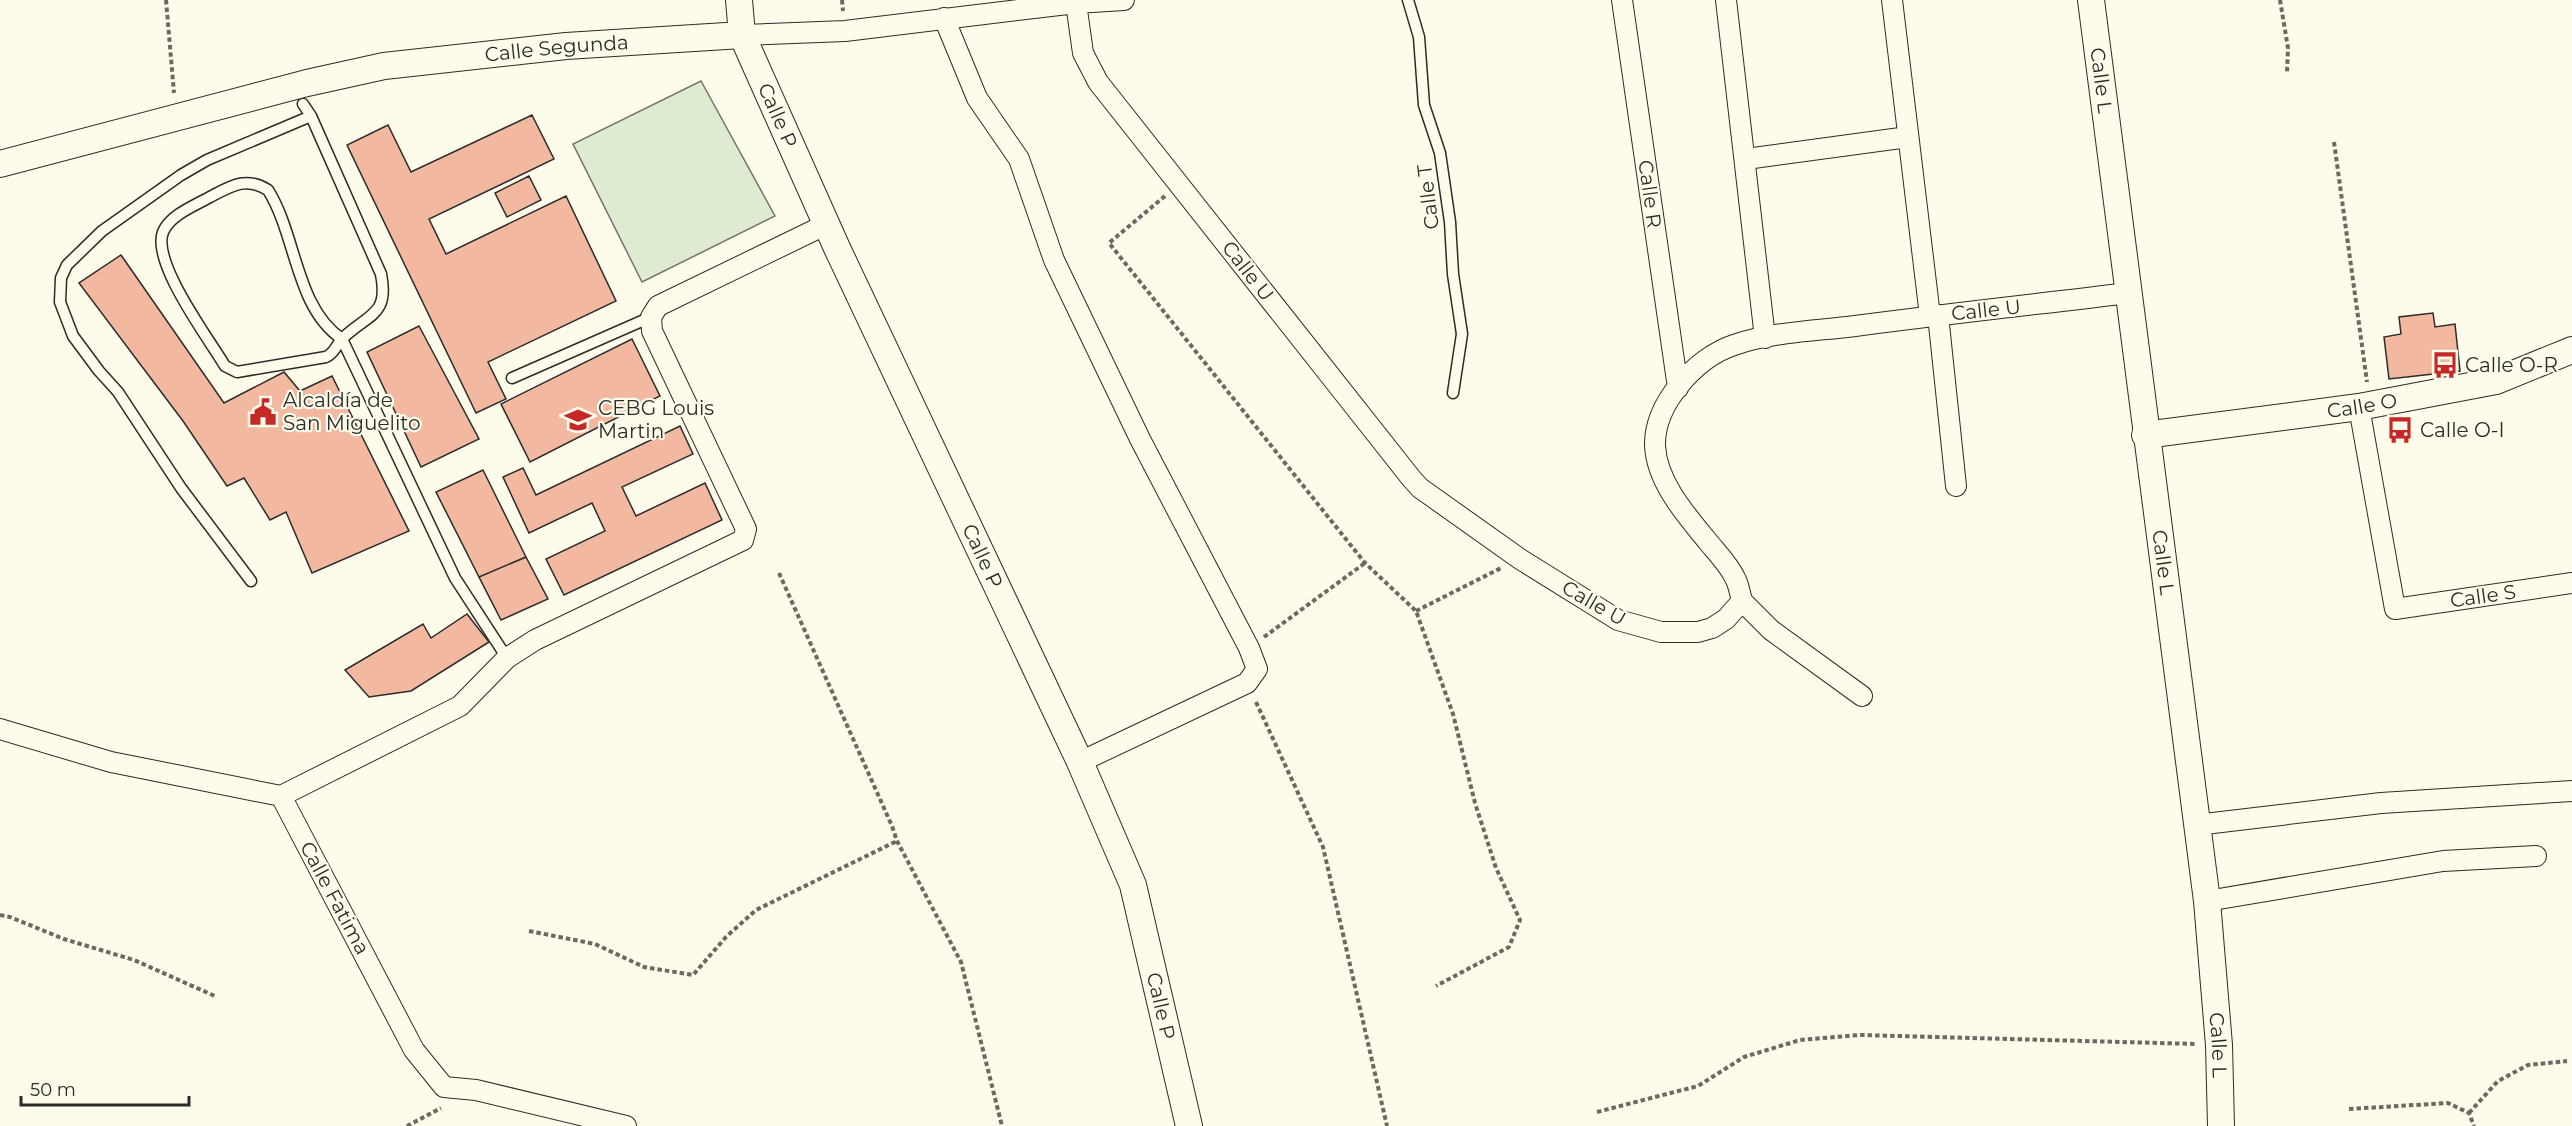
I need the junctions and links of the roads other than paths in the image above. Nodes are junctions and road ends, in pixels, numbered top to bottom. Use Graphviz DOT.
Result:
graph roads {
  1 [pos="739,0"];
  2 [pos="1124,0"];
  3 [pos="1408,0"];
  4 [pos="1622,0"];
  5 [pos="1726,0"];
  6 [pos="1892,0"];
  7 [pos="2091,0"];
  8 [pos="1076,3"];
  9 [pos="944,18"];
  10 [pos="742,35"];
  11 [pos="303,104"];
  12 [pos="311,116"];
  13 [pos="1908,137"];
  14 [pos="1746,159"];
  15 [pos="0,164"];
  16 [pos="827,224"];
  17 [pos="2129,293"];
  18 [pos="1934,315"];
  19 [pos="651,317"];
  20 [pos="1765,338"];
  21 [pos="342,339"];
  22 [pos="2572,350"];
  23 [pos="512,378"];
  24 [pos="1678,388"];
  25 [pos="1453,393"];
  26 [pos="2359,407"];
  27 [pos="2145,435"];
  28 [pos="1956,486"];
  29 [pos="251,581"];
  30 [pos="2572,583"];
  31 [pos="1742,601"];
  32 [pos="507,658"];
  33 [pos="1862,696"];
  34 [pos="0,729"];
  35 [pos="1080,762"];
  36 [pos="2572,791"];
  37 [pos="281,796"];
  38 [pos="2196,825"];
  39 [pos="2536,856"];
  40 [pos="2207,901"];
  41 [pos="626,1126"];
  42 [pos="1189,1126"];
  43 [pos="2221,1126"];
  1 -- 10 [label="street, Calle P"];
  2 -- 8 [label="street, Calle Segunda"];
  3 -- 25 [label="lane, Calle T"];
  4 -- 24 [label="street, Calle R"];
  5 -- 14 [label="street"];
  6 -- 13 [label="street"];
  7 -- 17 [label="street, Calle L"];
  8 -- 9 [label="street, Calle Segunda"];
  8 -- 31 [label="street, Calle U"];
  9 -- 10 [label="street, Calle Segunda"];
  9 -- 35 [label="street"];
  10 -- 15 [label="street, Calle Segunda"];
  10 -- 16 [label="street, Calle P"];
  11 -- 12 [label="lane"];
  12 -- 21 [label="lane"];
  12 -- 29 [label="lane"];
  13 -- 14 [label="street"];
  13 -- 18 [label="street"];
  14 -- 20 [label="street"];
  16 -- 19 [label="street"];
  16 -- 35 [label="street, Calle P"];
  17 -- 18 [label="street, Calle U"];
  17 -- 27 [label="street, Calle L"];
  18 -- 20 [label="street, Calle U"];
  18 -- 28 [label="street"];
  19 -- 23 [label="lane"];
  19 -- 32 [label="street"];
  20 -- 24 [label="street, Calle U"];
  21 -- 21 [label="lane"];
  21 -- 32 [label="lane"];
  22 -- 26 [label="street, Calle O"];
  24 -- 31 [label="street, Calle U"];
  26 -- 27 [label="street, Calle O"];
  26 -- 30 [label="street, Calle S"];
  27 -- 38 [label="street, Calle L"];
  31 -- 33 [label="street"];
  32 -- 37 [label="street"];
  34 -- 37 [label="street"];
  35 -- 42 [label="street, Calle P"];
  36 -- 38 [label="street"];
  37 -- 41 [label="street, Calle Fatima"];
  38 -- 40 [label="street, Calle L"];
  39 -- 40 [label="street"];
  40 -- 43 [label="street, Calle L"];
}
